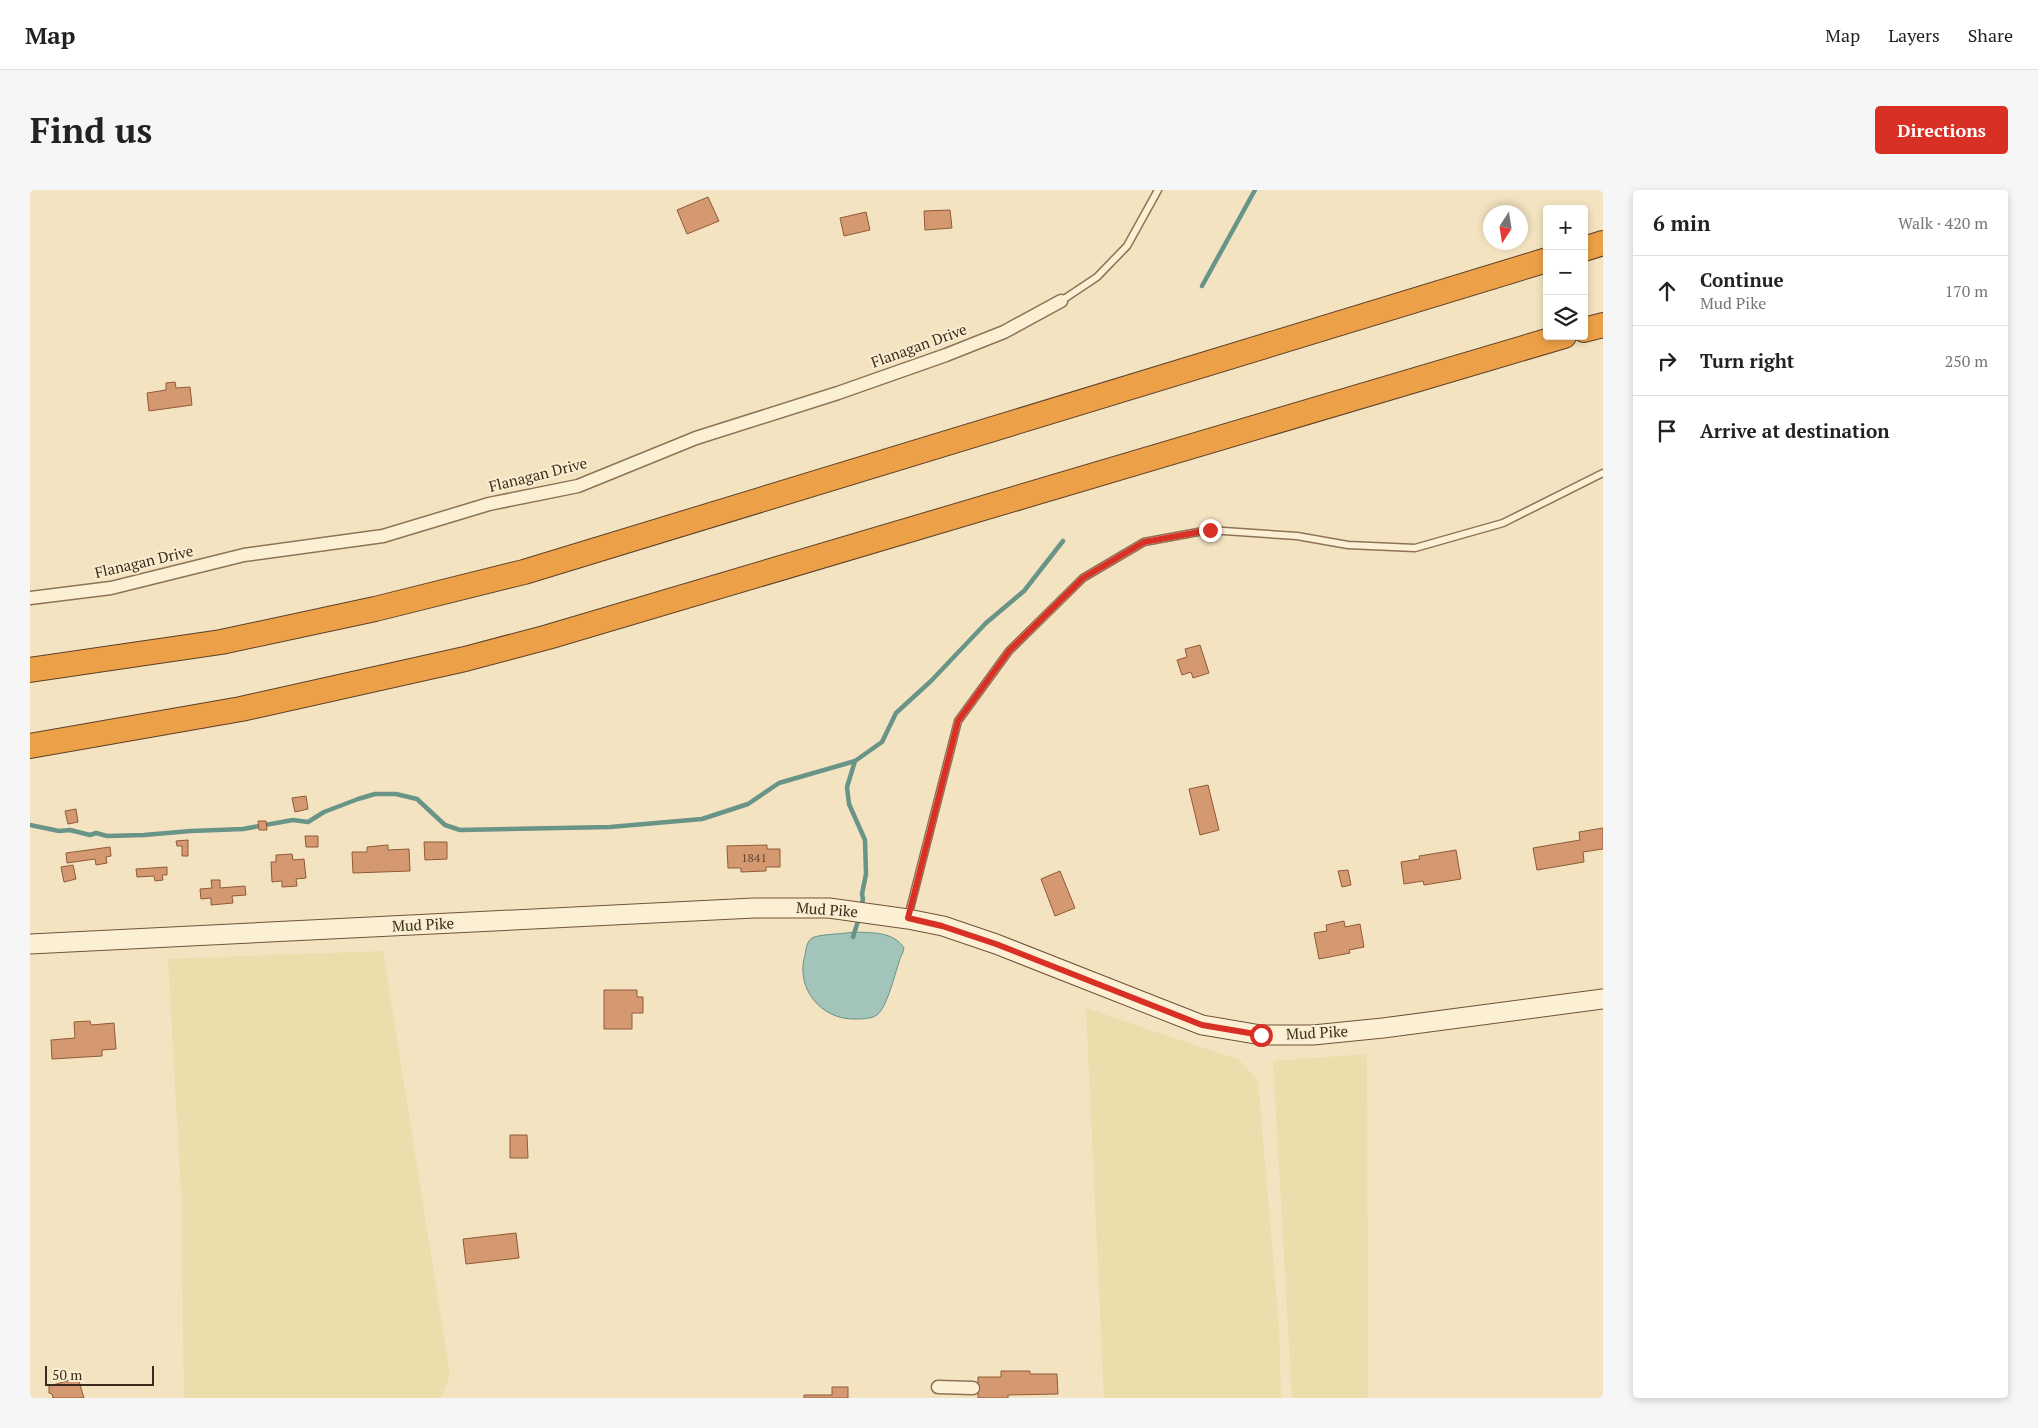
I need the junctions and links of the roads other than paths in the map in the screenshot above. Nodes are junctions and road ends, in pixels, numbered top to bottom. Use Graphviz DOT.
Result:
graph roads {
  1 [pos="1158,190"];
  2 [pos="1603,243"];
  3 [pos="1588,248"];
  4 [pos="1543,261"];
  5 [pos="1061,301"];
  6 [pos="1603,324"];
  7 [pos="1588,329"];
  8 [pos="1550,340"];
  9 [pos="1603,473"];
  10 [pos="30,598"];
  11 [pos="30,670"];
  12 [pos="30,746"];
  13 [pos="908,918"];
  14 [pos="30,944"];
  15 [pos="1603,999"];
  16 [pos="938,1387"];
  17 [pos="973,1388"];
  1 -- 5 [label="lane"];
  2 -- 3 [label="highway"];
  4 -- 11 [label="highway"];
  5 -- 10 [label="street, Flanagan Drive"];
  6 -- 7 [label="highway"];
  8 -- 12 [label="highway"];
  9 -- 13 [label="lane"];
  13 -- 14 [label="street, Mud Pike"];
  13 -- 15 [label="street, Mud Pike"];
  16 -- 17 [label="street"];
}
